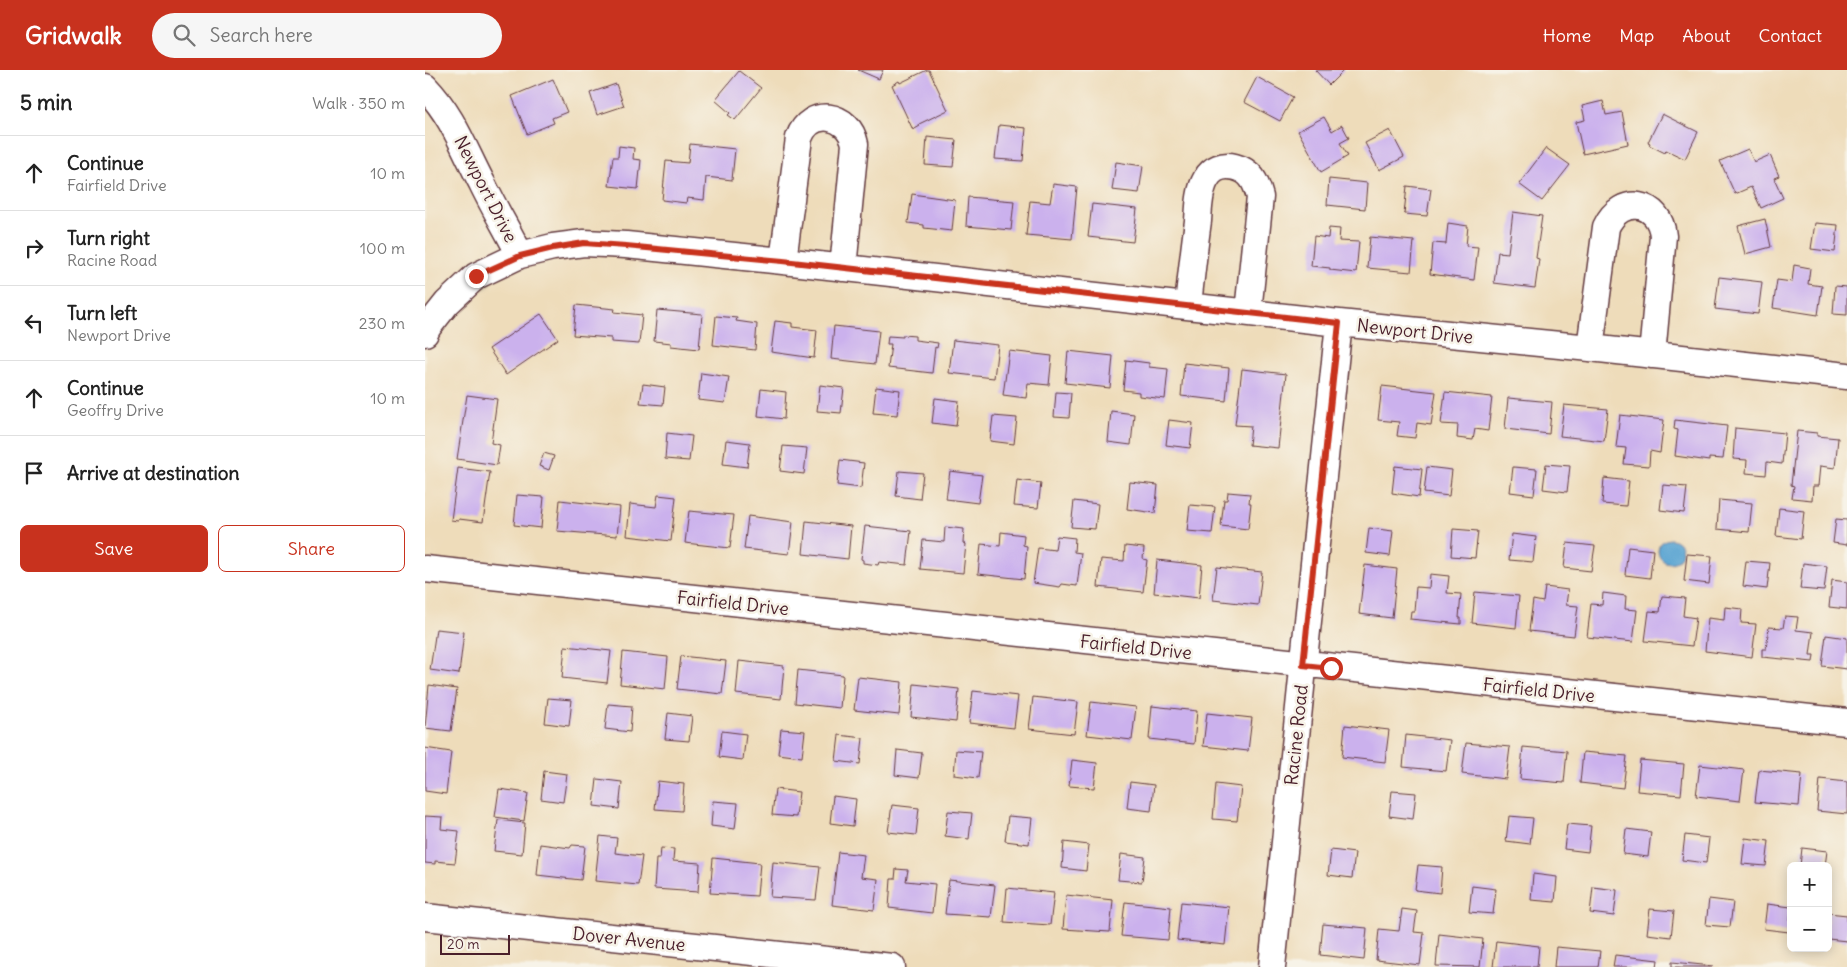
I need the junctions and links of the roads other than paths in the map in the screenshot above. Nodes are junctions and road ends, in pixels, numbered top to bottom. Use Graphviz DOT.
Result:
graph roads {
  1 [pos="425,87"];
  2 [pos="520,256"];
  3 [pos="783,261"];
  4 [pos="843,268"];
  5 [pos="1188,305"];
  6 [pos="1248,312"];
  7 [pos="1339,323"];
  8 [pos="425,333"];
  9 [pos="1590,348"];
  10 [pos="1651,355"];
  11 [pos="1847,376"];
  12 [pos="425,570"];
  13 [pos="1303,665"];
  14 [pos="1847,722"];
  15 [pos="425,917"];
  16 [pos="892,967"];
  17 [pos="1272,967"];
  1 -- 2 [label="street, Newport Drive"];
  2 -- 3 [label="street, Newport Drive"];
  2 -- 8 [label="street"];
  3 -- 4 [label="street, Newport Drive"];
  3 -- 4 [label="street"];
  4 -- 5 [label="street, Newport Drive"];
  5 -- 6 [label="street, Newport Drive"];
  5 -- 6 [label="street"];
  6 -- 7 [label="street, Newport Drive"];
  7 -- 9 [label="street, Newport Drive"];
  7 -- 13 [label="street, Racine Road"];
  9 -- 10 [label="street, Newport Drive"];
  9 -- 10 [label="street"];
  10 -- 11 [label="street, Newport Drive"];
  12 -- 13 [label="street, Fairfield Drive"];
  13 -- 14 [label="street, Fairfield Drive"];
  13 -- 17 [label="street, Racine Road"];
  15 -- 16 [label="street, Dover Avenue"];
}
